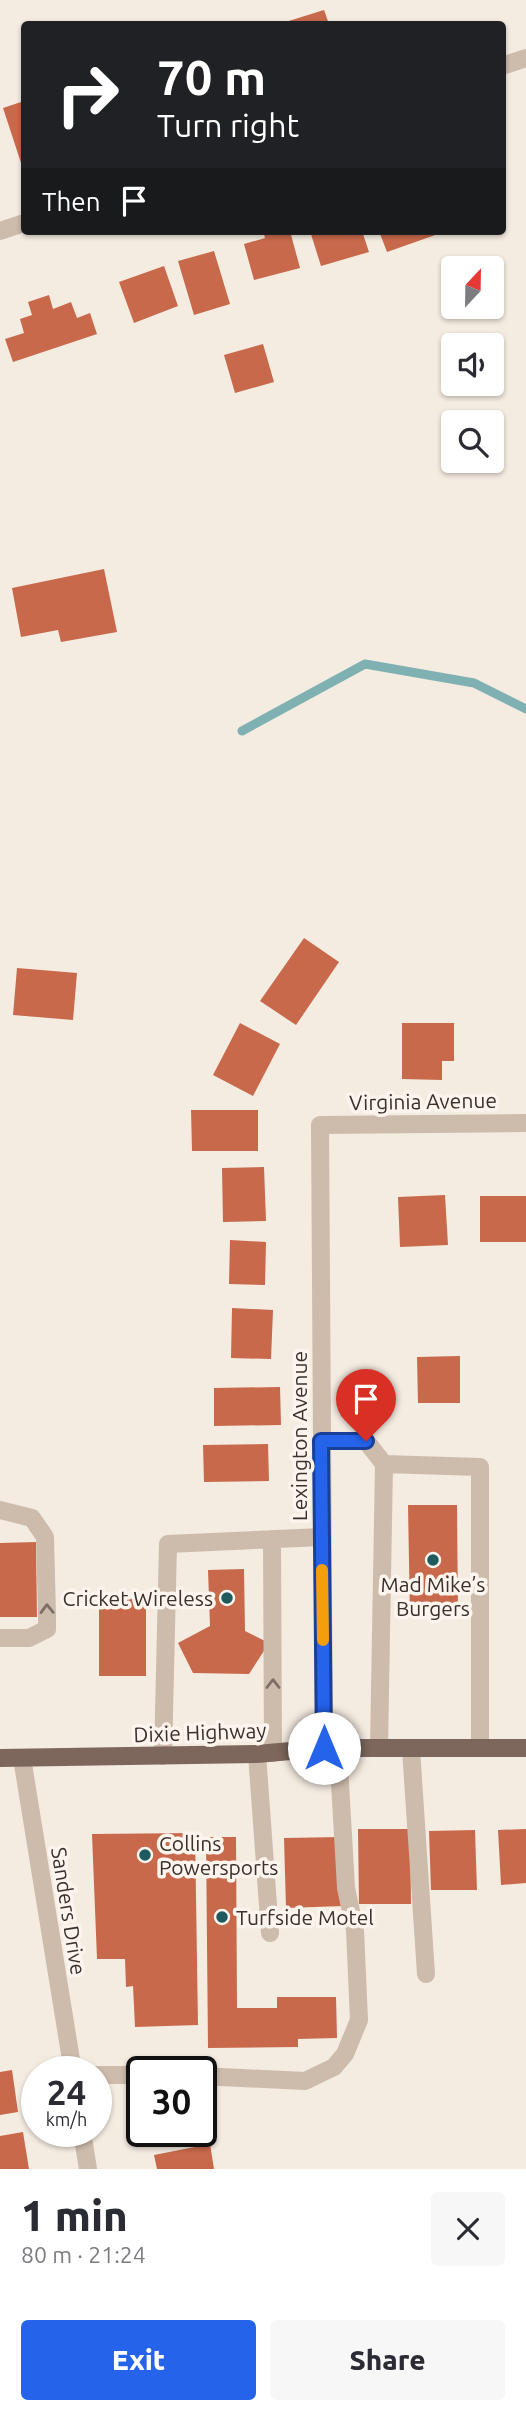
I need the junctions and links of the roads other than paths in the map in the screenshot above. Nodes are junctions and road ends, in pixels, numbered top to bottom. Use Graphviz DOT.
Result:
graph roads {
  1 [pos="526,58"];
  2 [pos="506,65"];
  3 [pos="21,224"];
  4 [pos="0,231"];
  5 [pos="526,1123"];
  6 [pos="320,1125"];
  7 [pos="321,1441"];
  8 [pos="384,1464"];
  9 [pos="0,1510"];
  10 [pos="322,1536"];
  11 [pos="272,1539"];
  12 [pos="0,1638"];
  13 [pos="331,1748"];
  14 [pos="379,1748"];
  15 [pos="480,1748"];
  16 [pos="526,1748"];
  17 [pos="411,1749"];
  18 [pos="265,1753"];
  19 [pos="163,1756"];
  20 [pos="0,1758"];
  21 [pos="22,1758"];
  22 [pos="270,1933"];
  23 [pos="426,1974"];
  24 [pos="70,2056"];
  25 [pos="217,2077"];
  26 [pos="84,2147"];
  27 [pos="88,2169"];
  1 -- 2 [label="street"];
  3 -- 4 [label="street"];
  5 -- 6 [label="street, Virginia Avenue"];
  6 -- 7 [label="street, Lexington Avenue"];
  7 -- 8 [label="street"];
  7 -- 10 [label="street, Lexington Avenue"];
  8 -- 14 [label="street"];
  8 -- 15 [label="street"];
  12 -- 9 [label="street, one-way"];
  10 -- 11 [label="street"];
  10 -- 13 [label="street, Lexington Avenue"];
  18 -- 11 [label="street, one-way"];
  11 -- 19 [label="street"];
  13 -- 14 [label="main road, Dixie Highway"];
  13 -- 18 [label="main road, Dixie Highway"];
  13 -- 25 [label="street, Lexington Avenue"];
  14 -- 17 [label="main road, Dixie Highway"];
  15 -- 16 [label="main road, Dixie Highway"];
  15 -- 17 [label="main road, Dixie Highway"];
  17 -- 23 [label="street"];
  18 -- 19 [label="main road, Dixie Highway"];
  18 -- 22 [label="street"];
  19 -- 21 [label="main road, Dixie Highway"];
  20 -- 21 [label="main road, Dixie Highway"];
  21 -- 24 [label="street, Sanders Drive"];
  26 -- 27 [label="street"];
}
